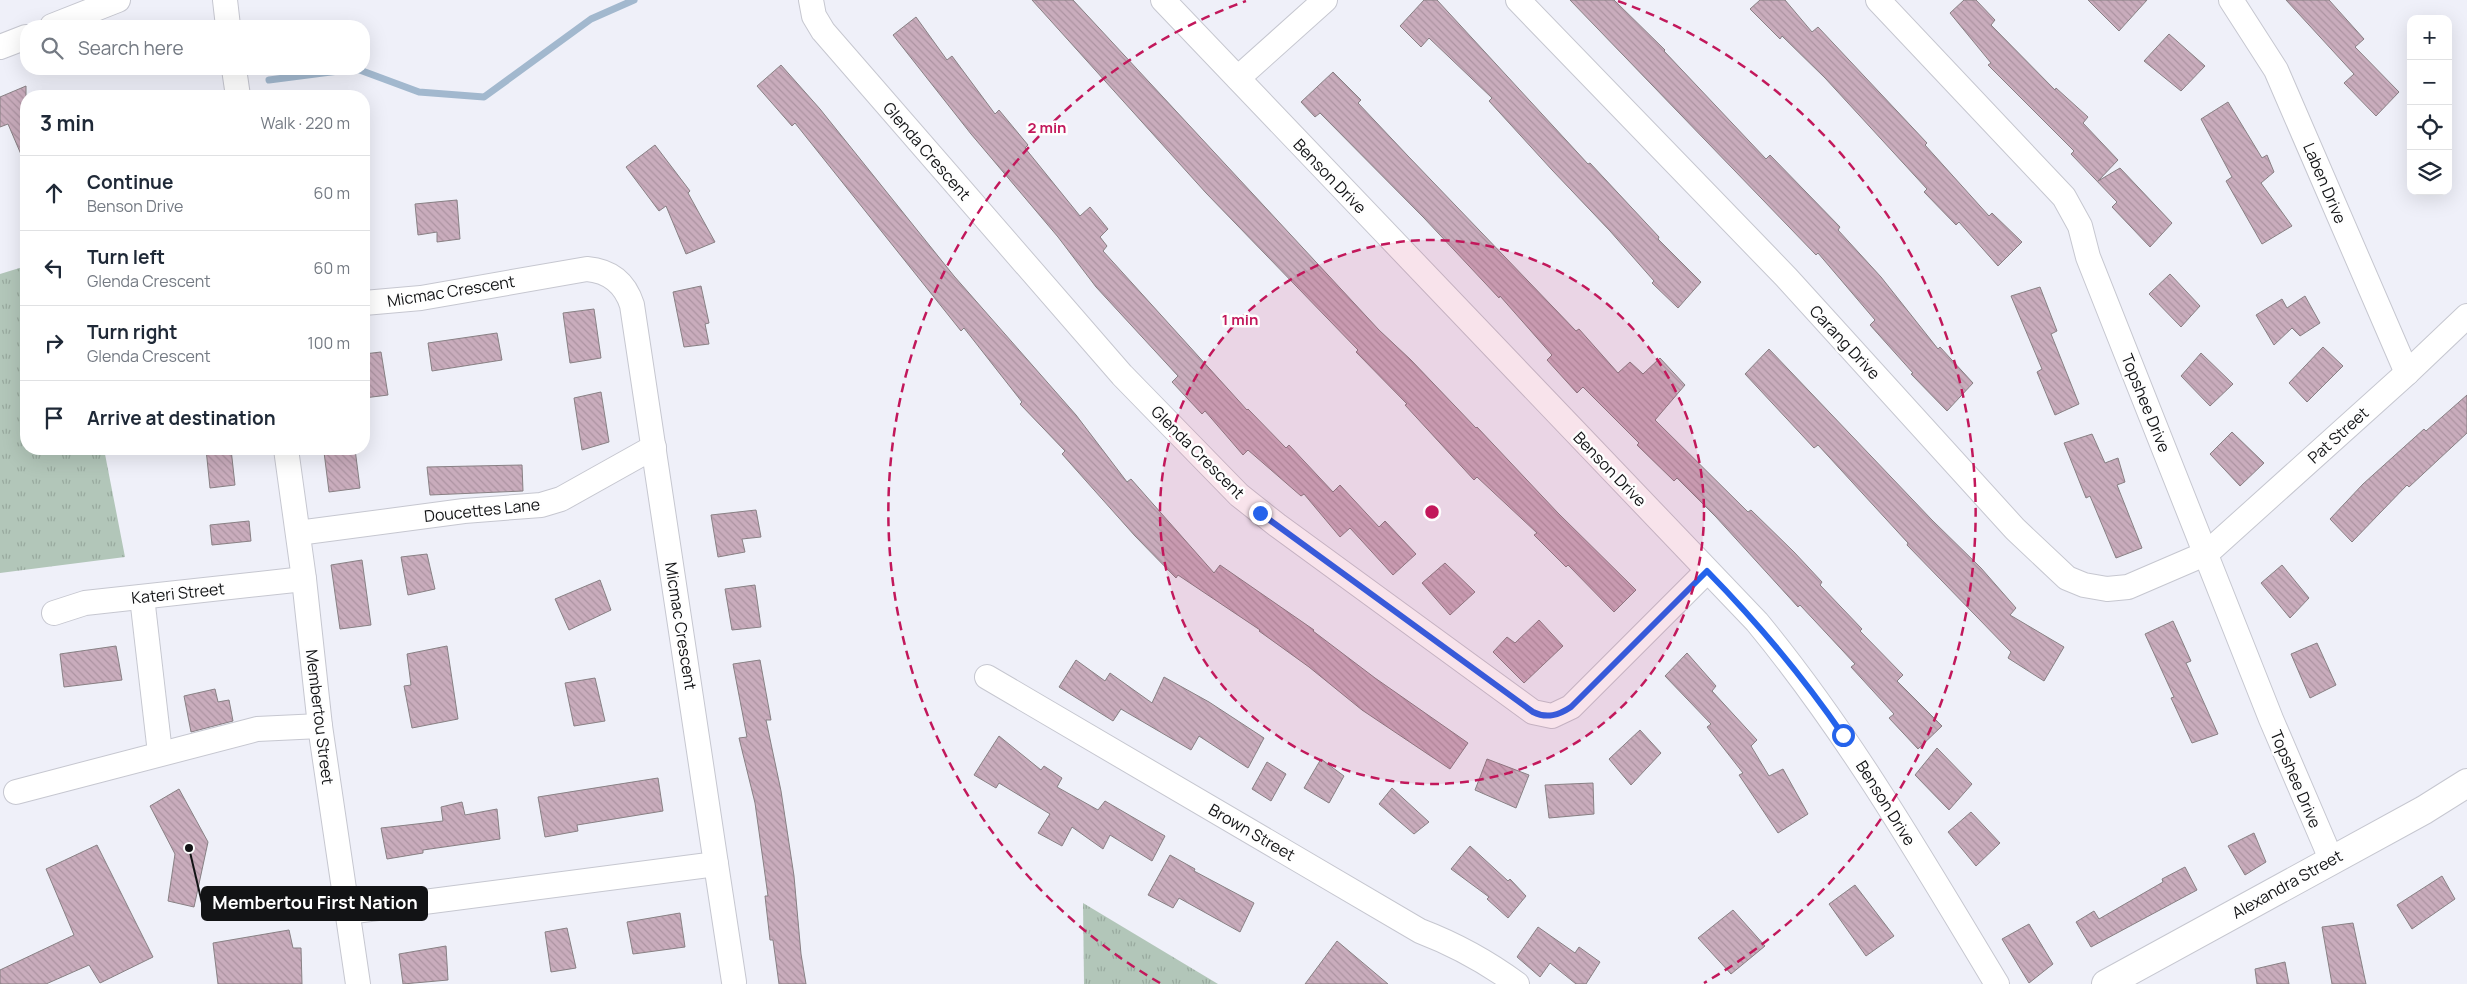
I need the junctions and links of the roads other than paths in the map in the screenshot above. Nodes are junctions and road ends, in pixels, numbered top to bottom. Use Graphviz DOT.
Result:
graph roads {
  1 [pos="118,0"];
  2 [pos="225,0"];
  3 [pos="811,0"];
  4 [pos="1163,0"];
  5 [pos="1325,0"];
  6 [pos="1518,0"];
  7 [pos="1878,0"];
  8 [pos="2231,0"];
  9 [pos="67,20"];
  10 [pos="227,20"];
  11 [pos="20,39"];
  12 [pos="0,47"];
  13 [pos="235,75"];
  14 [pos="1238,78"];
  15 [pos="237,90"];
  16 [pos="370,302"];
  17 [pos="2467,316"];
  18 [pos="2407,373"];
  19 [pos="654,447"];
  20 [pos="287,455"];
  21 [pos="298,533"];
  22 [pos="2207,553"];
  23 [pos="1707,571"];
  24 [pos="304,579"];
  25 [pos="142,597"];
  26 [pos="54,613"];
  27 [pos="987,677"];
  28 [pos="320,726"];
  29 [pos="160,753"];
  30 [pos="2467,784"];
  31 [pos="16,792"];
  32 [pos="2331,859"];
  33 [pos="716,864"];
  34 [pos="347,912"];
  35 [pos="734,982"];
  36 [pos="358,984"];
  37 [pos="1517,984"];
  38 [pos="1997,984"];
  39 [pos="2106,984"];
  1 -- 9 [label="street"];
  2 -- 10 [label="street"];
  3 -- 23 [label="street, Glenda Crescent"];
  4 -- 14 [label="street, Benson Drive"];
  5 -- 14 [label="street"];
  6 -- 22 [label="street, Carang Drive"];
  7 -- 22 [label="street, Topshee Drive"];
  8 -- 18 [label="street, Laben Drive"];
  11 -- 12 [label="street"];
  13 -- 15 [label="street"];
  14 -- 23 [label="street, Benson Drive"];
  16 -- 19 [label="street, Micmac Crescent"];
  17 -- 18 [label="street, Pat Street"];
  18 -- 22 [label="street, Pat Street"];
  19 -- 21 [label="street, Doucettes Lane"];
  19 -- 33 [label="street, Micmac Crescent"];
  20 -- 21 [label="street, Membertou Street"];
  21 -- 24 [label="street, Membertou Street"];
  22 -- 32 [label="street, Topshee Drive"];
  23 -- 38 [label="street, Benson Drive"];
  24 -- 25 [label="street, Kateri Street"];
  24 -- 28 [label="street, Membertou Street"];
  25 -- 26 [label="street, Kateri Street"];
  25 -- 29 [label="street"];
  27 -- 37 [label="street, Brown Street"];
  28 -- 29 [label="street"];
  28 -- 34 [label="street, Membertou Street"];
  29 -- 31 [label="street"];
  30 -- 32 [label="main road, Alexandra Street"];
  32 -- 39 [label="main road, Alexandra Street"];
  33 -- 34 [label="street"];
  33 -- 35 [label="street, Micmac Crescent"];
  34 -- 36 [label="street, Membertou Street"];
}
